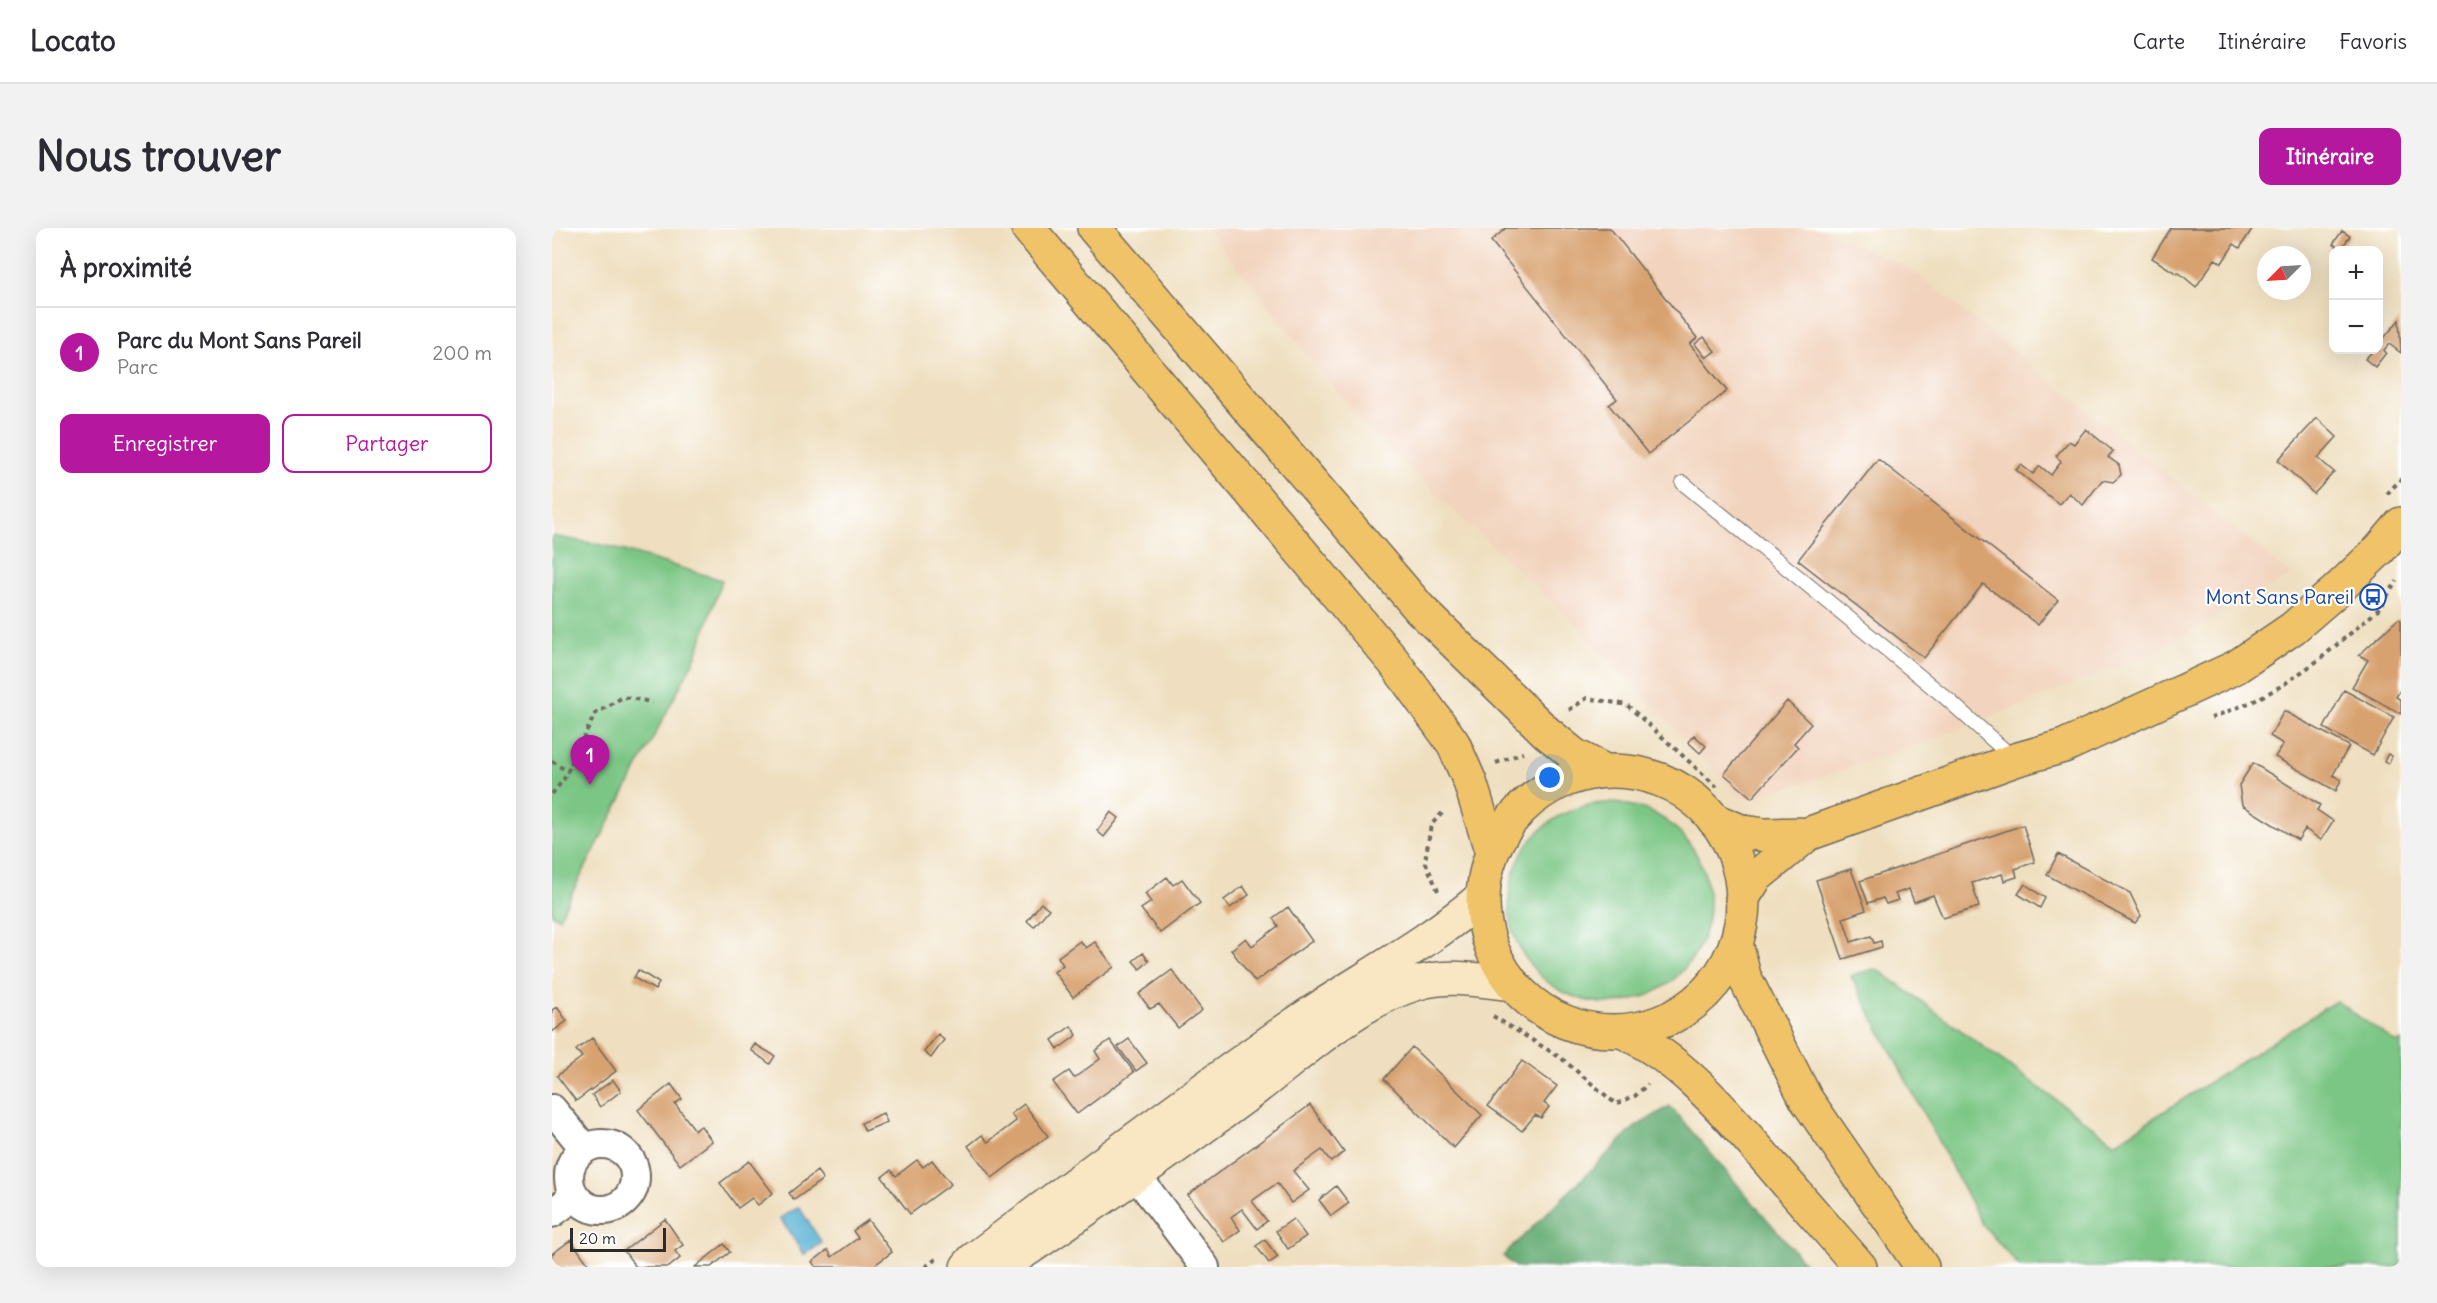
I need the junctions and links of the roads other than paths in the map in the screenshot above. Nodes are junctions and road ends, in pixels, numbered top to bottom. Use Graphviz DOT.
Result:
graph roads {
  1 [pos="1028,228"];
  2 [pos="1094,228"];
  3 [pos="1683,483"];
  4 [pos="2401,524"];
  5 [pos="2015,760"];
  6 [pos="1605,771"];
  7 [pos="1717,805"];
  8 [pos="1808,834"];
  9 [pos="1492,853"];
  10 [pos="1482,897"];
  11 [pos="1742,899"];
  12 [pos="1736,943"];
  13 [pos="1512,984"];
  14 [pos="1622,1031"];
  15 [pos="1238,1065"];
  16 [pos="552,1109"];
  17 [pos="585,1149"];
  18 [pos="1136,1175"];
  19 [pos="575,1196"];
  20 [pos="552,1213"];
  21 [pos="967,1267"];
  22 [pos="1001,1267"];
  23 [pos="1206,1267"];
  24 [pos="1860,1267"];
  25 [pos="1922,1267"];
  1 -- 9 [label="main road"];
  2 -- 6 [label="main road"];
  3 -- 5 [label="lane"];
  4 -- 5 [label="main road"];
  5 -- 8 [label="main road"];
  6 -- 7 [label="main road"];
  6 -- 9 [label="main road"];
  7 -- 8 [label="main road"];
  7 -- 11 [label="main road"];
  8 -- 11 [label="main road"];
  9 -- 10 [label="main road"];
  10 -- 13 [label="main road"];
  10 -- 15 [label="main road"];
  11 -- 12 [label="main road"];
  12 -- 14 [label="main road"];
  12 -- 25 [label="main road"];
  13 -- 14 [label="main road"];
  13 -- 18 [label="main road"];
  14 -- 24 [label="main road"];
  15 -- 18 [label="main road"];
  15 -- 21 [label="main road"];
  16 -- 17 [label="street"];
  17 -- 19 [label="street"];
  17 -- 19 [label="street"];
  18 -- 22 [label="main road"];
  18 -- 23 [label="street"];
  19 -- 20 [label="street"];
}
